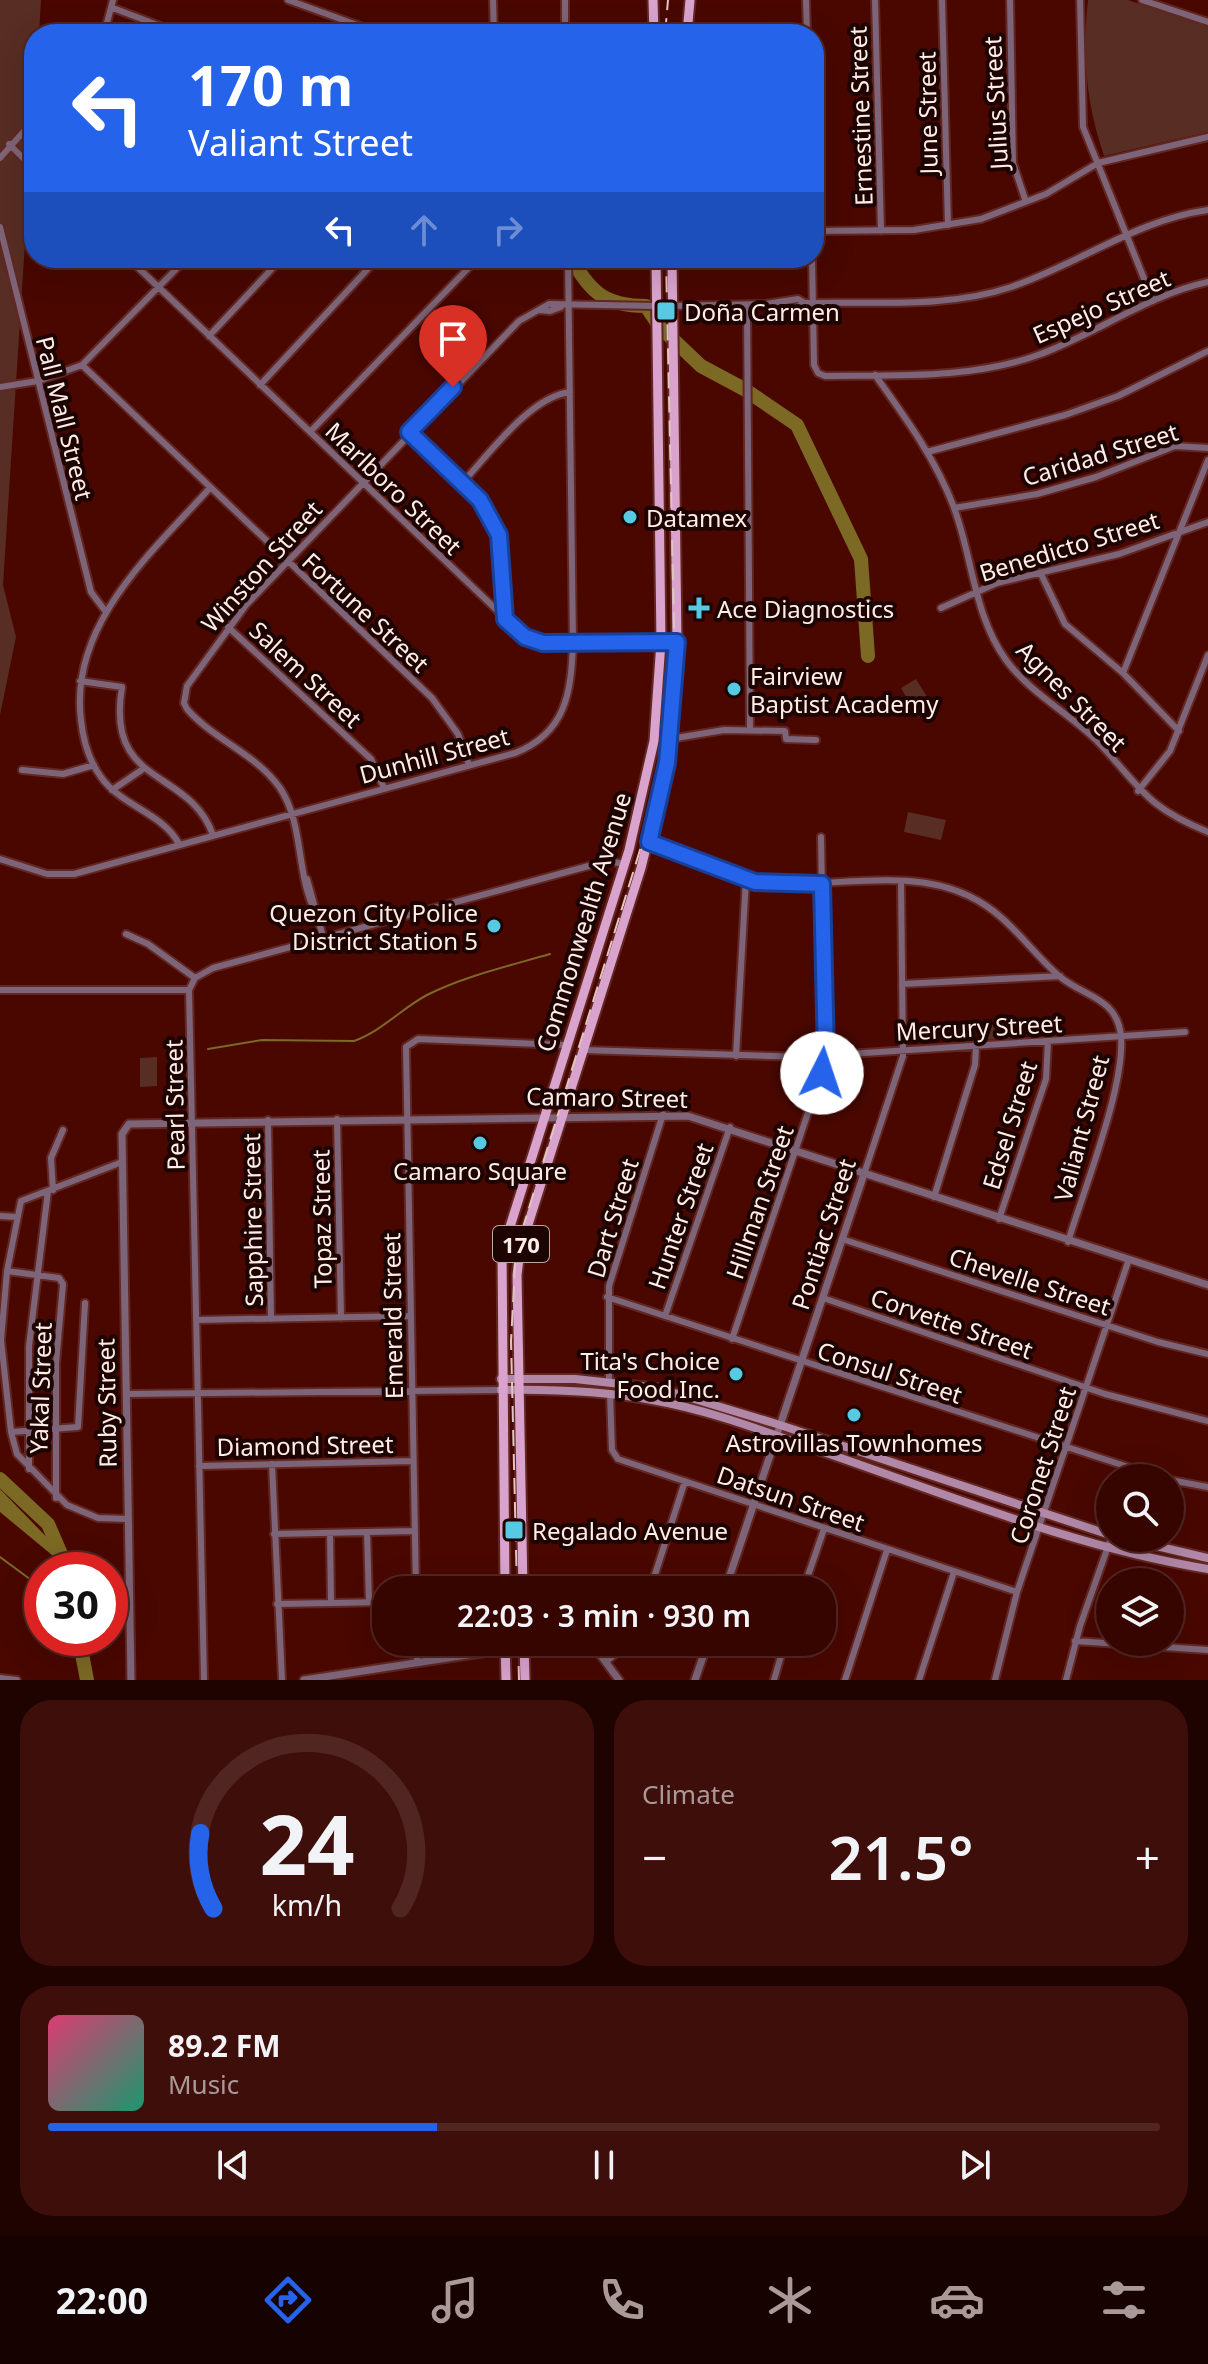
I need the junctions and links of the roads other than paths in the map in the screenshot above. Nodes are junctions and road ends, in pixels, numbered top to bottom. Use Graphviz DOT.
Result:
graph roads {
  1 [pos="288,0"];
  2 [pos="493,0"];
  3 [pos="565,0"];
  4 [pos="653,0"];
  5 [pos="690,0"];
  6 [pos="806,0"];
  7 [pos="875,0"];
  8 [pos="942,0"];
  9 [pos="1010,0"];
  10 [pos="1080,0"];
  11 [pos="1142,0"];
  12 [pos="113,4"];
  13 [pos="1208,22"];
  14 [pos="107,24"];
  15 [pos="158,24"];
  16 [pos="354,24"];
  17 [pos="494,24"];
  18 [pos="565,24"];
  19 [pos="654,24"];
  20 [pos="688,24"];
  21 [pos="807,24"];
  22 [pos="24,130"];
  23 [pos="1208,137"];
  24 [pos="9,144"];
  25 [pos="0,158"];
  26 [pos="24,159"];
  27 [pos="1098,163"];
  28 [pos="1026,202"];
  29 [pos="1208,210"];
  30 [pos="948,225"];
  31 [pos="0,227"];
  32 [pos="824,231"];
  33 [pos="881,231"];
  34 [pos="1126,232"];
  35 [pos="138,268"];
  36 [pos="178,268"];
  37 [pos="273,268"];
  38 [pos="369,268"];
  39 [pos="468,268"];
  40 [pos="568,268"];
  41 [pos="656,268"];
  42 [pos="672,268"];
  43 [pos="811,268"];
  44 [pos="1208,282"];
  45 [pos="159,288"];
  46 [pos="1153,301"];
  47 [pos="809,303"];
  48 [pos="747,305"];
  49 [pos="569,306"];
  50 [pos="656,306"];
  51 [pos="672,306"];
  52 [pos="209,336"];
  53 [pos="1208,351"];
  54 [pos="82,365"];
  55 [pos="875,375"];
  56 [pos="38,381"];
  57 [pos="260,385"];
  58 [pos="0,387"];
  59 [pos="570,392"];
  60 [pos="310,432"];
  61 [pos="409,432"];
  62 [pos="1208,448"];
  63 [pos="927,452"];
  64 [pos="1208,460"];
  65 [pos="361,481"];
  66 [pos="463,482"];
  67 [pos="209,489"];
  68 [pos="954,508"];
  69 [pos="1208,522"];
  70 [pos="1182,529"];
  71 [pos="286,561"];
  72 [pos="1041,574"];
  73 [pos="976,593"];
  74 [pos="941,608"];
  75 [pos="106,612"];
  76 [pos="505,619"];
  77 [pos="228,627"];
  78 [pos="661,642"];
  79 [pos="677,642"];
  80 [pos="573,644"];
  81 [pos="1208,655"];
  82 [pos="1123,673"];
  83 [pos="80,681"];
  84 [pos="750,729"];
  85 [pos="1179,731"];
  86 [pos="670,739"];
  87 [pos="816,740"];
  88 [pos="94,765"];
  89 [pos="469,765"];
  90 [pos="143,769"];
  91 [pos="22,770"];
  92 [pos="384,788"];
  93 [pos="112,790"];
  94 [pos="1138,791"];
  95 [pos="291,814"];
  96 [pos="1207,830"];
  97 [pos="213,835"];
  98 [pos="821,837"];
  99 [pos="649,842"];
  100 [pos="179,844"];
  101 [pos="0,859"];
  102 [pos="625,864"];
  103 [pos="746,879"];
  104 [pos="901,882"];
  105 [pos="822,884"];
  106 [pos="126,934"];
  107 [pos="323,937"];
  108 [pos="1060,976"];
  109 [pos="195,978"];
  110 [pos="902,984"];
  111 [pos="0,990"];
  112 [pos="189,990"];
  113 [pos="1185,1032"];
  114 [pos="1121,1036"];
  115 [pos="1048,1041"];
  116 [pos="566,1045"];
  117 [pos="976,1046"];
  118 [pos="903,1049"];
  119 [pos="584,1050"];
  120 [pos="736,1056"];
  121 [pos="826,1056"];
  122 [pos="663,1114"];
  123 [pos="562,1115"];
  124 [pos="543,1116"];
  125 [pos="405,1118"];
  126 [pos="337,1119"];
  127 [pos="268,1120"];
  128 [pos="193,1122"];
  129 [pos="124,1126"];
  130 [pos="730,1127"];
  131 [pos="63,1130"];
  132 [pos="795,1150"];
  133 [pos="122,1162"];
  134 [pos="864,1174"];
  135 [pos="51,1190"];
  136 [pos="934,1197"];
  137 [pos="0,1216"];
  138 [pos="17,1217"];
  139 [pos="999,1219"];
  140 [pos="842,1239"];
  141 [pos="1068,1242"];
  142 [pos="10,1253"];
  143 [pos="501,1256"];
  144 [pos="0,1259"];
  145 [pos="519,1260"];
  146 [pos="1128,1262"];
  147 [pos="500,1270"];
  148 [pos="7,1271"];
  149 [pos="517,1272"];
  150 [pos="36,1275"];
  151 [pos="1208,1285"];
  152 [pos="607,1297"];
  153 [pos="823,1298"];
  154 [pos="85,1303"];
  155 [pos="409,1316"];
  156 [pos="665,1316"];
  157 [pos="341,1318"];
  158 [pos="271,1319"];
  159 [pos="196,1320"];
  160 [pos="1108,1325"];
  161 [pos="732,1339"];
  162 [pos="1208,1354"];
  163 [pos="801,1362"];
  164 [pos="609,1381"];
  165 [pos="519,1384"];
  166 [pos="498,1385"];
  167 [pos="1087,1388"];
  168 [pos="411,1389"];
  169 [pos="197,1393"];
  170 [pos="610,1393"];
  171 [pos="126,1394"];
  172 [pos="1208,1421"];
  173 [pos="780,1425"];
  174 [pos="54,1430"];
  175 [pos="27,1431"];
  176 [pos="11,1432"];
  177 [pos="777,1436"];
  178 [pos="1067,1448"];
  179 [pos="413,1461"];
  180 [pos="272,1464"];
  181 [pos="1118,1464"];
  182 [pos="199,1466"];
  183 [pos="29,1469"];
  184 [pos="685,1481"];
  185 [pos="1184,1483"];
  186 [pos="1208,1487"];
  187 [pos="56,1498"];
  188 [pos="754,1504"];
  189 [pos="1045,1514"];
  190 [pos="128,1519"];
  191 [pos="1041,1526"];
  192 [pos="824,1529"];
  193 [pos="414,1531"];
  194 [pos="367,1532"];
  195 [pos="330,1533"];
  196 [pos="274,1534"];
  197 [pos="1096,1534"];
  198 [pos="1096,1537"];
  199 [pos="887,1550"];
  200 [pos="1106,1552"];
  201 [pos="1151,1552"];
  202 [pos="1182,1552"];
  203 [pos="1208,1558"];
  204 [pos="1208,1569"];
  205 [pos="954,1572"];
  206 [pos="416,1576"];
  207 [pos="505,1576"];
  208 [pos="523,1576"];
  209 [pos="654,1576"];
  210 [pos="730,1576"];
  211 [pos="808,1576"];
  212 [pos="1017,1592"];
  213 [pos="369,1602"];
  214 [pos="331,1603"];
  215 [pos="277,1604"];
  216 [pos="1075,1641"];
  217 [pos="1208,1650"];
  218 [pos="417,1656"];
  219 [pos="448,1656"];
  220 [pos="505,1656"];
  221 [pos="524,1656"];
  222 [pos="601,1656"];
  223 [pos="613,1656"];
  224 [pos="703,1656"];
  225 [pos="781,1656"];
  226 [pos="607,1661"];
  227 [pos="417,1662"];
  228 [pos="0,1678"];
  229 [pos="17,1680"];
  230 [pos="131,1680"];
  231 [pos="204,1680"];
  232 [pos="282,1680"];
  233 [pos="304,1680"];
  234 [pos="506,1680"];
  235 [pos="525,1680"];
  236 [pos="619,1680"];
  237 [pos="695,1680"];
  238 [pos="774,1680"];
  239 [pos="845,1680"];
  240 [pos="919,1680"];
  241 [pos="995,1680"];
  242 [pos="1066,1680"];
  1 -- 16 [label="street"];
  2 -- 17 [label="street"];
  3 -- 18 [label="street"];
  4 -- 19 [label="main road"];
  5 -- 20 [label="main road"];
  6 -- 21 [label="street"];
  7 -- 33 [label="street, Ernestine Street"];
  8 -- 30 [label="street, June Street"];
  9 -- 28 [label="street, Julius Street"];
  10 -- 27 [label="street"];
  11 -- 13 [label="street"];
  12 -- 14 [label="street"];
  12 -- 15 [label="street"];
  22 -- 24 [label="street"];
  23 -- 27 [label="street"];
  24 -- 25 [label="street"];
  24 -- 26 [label="street"];
  27 -- 28 [label="street"];
  27 -- 34 [label="street"];
  28 -- 30 [label="street"];
  29 -- 34 [label="street"];
  30 -- 33 [label="street"];
  31 -- 56 [label="street, Pall Mall Street"];
  32 -- 33 [label="street"];
  34 -- 46 [label="street"];
  34 -- 47 [label="street"];
  35 -- 45 [label="street, Marlboro Street"];
  36 -- 45 [label="street"];
  37 -- 52 [label="street"];
  38 -- 57 [label="street"];
  39 -- 60 [label="street"];
  40 -- 49 [label="street, Dunhill Street"];
  41 -- 50 [label="main road, Commonwealth Avenue / 170"];
  42 -- 51 [label="main road, Commonwealth Avenue / 170"];
  43 -- 47 [label="street"];
  44 -- 46 [label="street, Espejo Street"];
  45 -- 52 [label="street, Marlboro Street"];
  45 -- 54 [label="street"];
  46 -- 55 [label="street, Espejo Street"];
  47 -- 48 [label="street"];
  47 -- 55 [label="street, Espejo Street"];
  48 -- 51 [label="street"];
  48 -- 84 [label="street"];
  49 -- 50 [label="street, Winston Street"];
  49 -- 59 [label="street, Dunhill Street"];
  49 -- 61 [label="street, Winston Street"];
  50 -- 78 [label="main road, Commonwealth Avenue / 170"];
  51 -- 79 [label="main road, Commonwealth Avenue / 170"];
  52 -- 57 [label="street, Marlboro Street"];
  53 -- 63 [label="street"];
  54 -- 56 [label="street"];
  54 -- 67 [label="street, Fortune Street"];
  55 -- 63 [label="street, Agnes Street"];
  56 -- 58 [label="street"];
  56 -- 75 [label="street, Pall Mall Street"];
  57 -- 60 [label="street, Marlboro Street"];
  59 -- 66 [label="street"];
  59 -- 80 [label="street, Dunhill Street"];
  60 -- 65 [label="street, Marlboro Street"];
  61 -- 65 [label="street, Winston Street"];
  61 -- 66 [label="street"];
  62 -- 68 [label="street, Caridad Street"];
  63 -- 68 [label="street, Agnes Street"];
  64 -- 70 [label="street"];
  65 -- 71 [label="street, Winston Street"];
  65 -- 76 [label="street, Marlboro Street"];
  66 -- 76 [label="street"];
  67 -- 71 [label="street, Fortune Street"];
  67 -- 75 [label="street"];
  68 -- 73 [label="street, Agnes Street"];
  69 -- 70 [label="street, Benedicto Street"];
  70 -- 72 [label="street, Benedicto Street"];
  70 -- 82 [label="street"];
  71 -- 77 [label="street, Winston Street"];
  71 -- 89 [label="street, Fortune Street"];
  72 -- 73 [label="street, Benedicto Street"];
  72 -- 82 [label="street"];
  73 -- 74 [label="street, Benedicto Street"];
  73 -- 94 [label="street, Agnes Street"];
  75 -- 83 [label="street"];
  76 -- 80 [label="street, Marlboro Street"];
  77 -- 92 [label="street, Salem Street"];
  77 -- 95 [label="street, Winston Street"];
  78 -- 79 [label="street, Marlboro Street"];
  78 -- 80 [label="street, Marlboro Street"];
  78 -- 102 [label="main road, Commonwealth Avenue / 170"];
  79 -- 86 [label="main road, Commonwealth Avenue / 170"];
  80 -- 89 [label="street, Dunhill Street"];
  81 -- 85 [label="street"];
  82 -- 85 [label="street"];
  83 -- 88 [label="street"];
  83 -- 90 [label="street"];
  84 -- 86 [label="street"];
  84 -- 87 [label="street"];
  85 -- 94 [label="street"];
  86 -- 99 [label="main road, Commonwealth Avenue / 170"];
  88 -- 91 [label="street"];
  88 -- 93 [label="street"];
  89 -- 92 [label="street, Dunhill Street"];
  90 -- 93 [label="street"];
  90 -- 97 [label="street"];
  92 -- 95 [label="street, Dunhill Street"];
  93 -- 100 [label="street"];
  94 -- 96 [label="street, Agnes Street"];
  95 -- 97 [label="street, Dunhill Street"];
  95 -- 107 [label="street, Winston Street"];
  97 -- 100 [label="street, Dunhill Street"];
  98 -- 105 [label="street, Hillman Street"];
  99 -- 103 [label="street, Valiant Street"];
  99 -- 119 [label="main road, Commonwealth Avenue / 170"];
  100 -- 101 [label="street, Dunhill Street"];
  102 -- 107 [label="street"];
  102 -- 116 [label="main road, Commonwealth Avenue / 170"];
  103 -- 105 [label="street, Valiant Street"];
  103 -- 120 [label="street"];
  104 -- 105 [label="street, Valiant Street"];
  104 -- 108 [label="street, Valiant Street"];
  104 -- 110 [label="street, Pontiac Street"];
  105 -- 121 [label="street, Hillman Street"];
  106 -- 109 [label="street"];
  107 -- 109 [label="street"];
  108 -- 110 [label="street"];
  108 -- 114 [label="street, Valiant Street"];
  109 -- 112 [label="street, Pearl Street"];
  110 -- 118 [label="street, Pontiac Street"];
  111 -- 112 [label="street"];
  112 -- 128 [label="street, Pearl Street"];
  113 -- 114 [label="street, Mercury Street"];
  114 -- 115 [label="street, Mercury Street"];
  114 -- 141 [label="street, Valiant Street"];
  115 -- 117 [label="street, Mercury Street"];
  115 -- 139 [label="street, Edsel Street"];
  116 -- 124 [label="main road, Commonwealth Avenue / 170"];
  116 -- 125 [label="street, Emerald Street"];
  117 -- 118 [label="street, Mercury Street"];
  117 -- 136 [label="street"];
  118 -- 121 [label="street, Mercury Street"];
  118 -- 134 [label="street, Pontiac Street"];
  119 -- 120 [label="street, Mercury Street"];
  119 -- 123 [label="main road, Commonwealth Avenue / 170"];
  120 -- 121 [label="street, Mercury Street"];
  121 -- 132 [label="street, Hillman Street"];
  122 -- 123 [label="street, Camaro Street"];
  122 -- 130 [label="street, Camaro Street"];
  122 -- 152 [label="street, Dart Street"];
  123 -- 124 [label="street, Camaro Street"];
  123 -- 145 [label="main road, Commonwealth Avenue / 170"];
  124 -- 125 [label="street, Camaro Street"];
  124 -- 143 [label="main road, Commonwealth Avenue / 170"];
  125 -- 126 [label="street, Camaro Street"];
  125 -- 155 [label="street, Emerald Street"];
  126 -- 127 [label="street, Camaro Street"];
  126 -- 157 [label="street, Topaz Street"];
  127 -- 128 [label="street, Camaro Street"];
  127 -- 158 [label="street, Sapphire Street"];
  128 -- 129 [label="street, Camaro Street"];
  128 -- 159 [label="street, Pearl Street"];
  129 -- 133 [label="street, Ruby Street"];
  130 -- 132 [label="street, Camaro Street"];
  130 -- 156 [label="street, Hunter Street"];
  131 -- 135 [label="street"];
  132 -- 134 [label="street, Camaro Street"];
  132 -- 161 [label="street, Hillman Street"];
  133 -- 135 [label="street"];
  133 -- 171 [label="street, Ruby Street"];
  134 -- 136 [label="street, Camaro Street"];
  134 -- 140 [label="street, Pontiac Street"];
  135 -- 138 [label="street"];
  135 -- 150 [label="street"];
  136 -- 139 [label="street, Camaro Street"];
  137 -- 138 [label="street"];
  138 -- 142 [label="street"];
  139 -- 141 [label="street, Camaro Street"];
  140 -- 153 [label="street, Pontiac Street"];
  140 -- 160 [label="street, Chevelle Street"];
  141 -- 146 [label="street, Camaro Street"];
  142 -- 144 [label="street"];
  142 -- 148 [label="street"];
  143 -- 145 [label="main road"];
  143 -- 147 [label="main road, Commonwealth Avenue / 170"];
  145 -- 149 [label="main road, Commonwealth Avenue / 170"];
  146 -- 151 [label="street, Camaro Street"];
  146 -- 160 [label="street, Coronet Street"];
  147 -- 149 [label="main road"];
  147 -- 166 [label="main road, Commonwealth Avenue / 170"];
  148 -- 150 [label="street"];
  148 -- 176 [label="street"];
  149 -- 165 [label="main road, Commonwealth Avenue / 170"];
  150 -- 174 [label="street, Yakal Street"];
  150 -- 175 [label="street"];
  152 -- 156 [label="street, Consul Street"];
  152 -- 164 [label="street, Dart Street"];
  153 -- 163 [label="street, Pontiac Street"];
  153 -- 167 [label="street, Corvette Street"];
  154 -- 174 [label="street"];
  155 -- 157 [label="street"];
  155 -- 168 [label="street, Emerald Street"];
  156 -- 161 [label="street, Consul Street"];
  157 -- 158 [label="street"];
  158 -- 159 [label="street"];
  159 -- 169 [label="street, Pearl Street"];
  160 -- 162 [label="street, Chevelle Street"];
  160 -- 167 [label="street, Coronet Street"];
  161 -- 163 [label="street, Consul Street"];
  163 -- 173 [label="street, Pontiac Street"];
  163 -- 178 [label="street, Consul Street"];
  164 -- 165 [label="main road"];
  164 -- 173 [label="main road"];
  165 -- 166 [label="main road"];
  165 -- 170 [label="main road"];
  165 -- 208 [label="main road, Commonwealth Avenue / 170"];
  166 -- 168 [label="street"];
  166 -- 207 [label="main road, Commonwealth Avenue / 170"];
  167 -- 172 [label="street, Corvette Street"];
  167 -- 178 [label="street, Coronet Street"];
  168 -- 169 [label="street"];
  168 -- 179 [label="street, Emerald Street"];
  169 -- 171 [label="street"];
  169 -- 182 [label="street, Pearl Street"];
  170 -- 177 [label="main road"];
  170 -- 184 [label="street, Datsun Street"];
  171 -- 190 [label="street, Ruby Street"];
  173 -- 177 [label="street, Pontiac Street"];
  173 -- 189 [label="main road"];
  174 -- 175 [label="street"];
  174 -- 187 [label="street, Yakal Street"];
  175 -- 176 [label="street"];
  175 -- 183 [label="street"];
  176 -- 183 [label="street"];
  177 -- 188 [label="street, Pontiac Street"];
  177 -- 191 [label="main road"];
  178 -- 181 [label="street, Consul Street"];
  178 -- 189 [label="street, Coronet Street"];
  179 -- 180 [label="street, Diamond Street"];
  179 -- 193 [label="street, Emerald Street"];
  180 -- 182 [label="street, Diamond Street"];
  180 -- 196 [label="street"];
  182 -- 231 [label="street, Pearl Street"];
  183 -- 187 [label="street"];
  184 -- 188 [label="street, Datsun Street"];
  184 -- 209 [label="street"];
  185 -- 186 [label="street"];
  187 -- 190 [label="street"];
  188 -- 192 [label="street, Datsun Street"];
  188 -- 210 [label="street, Pontiac Street"];
  189 -- 191 [label="street, Coronet Street"];
  189 -- 197 [label="main road"];
  190 -- 230 [label="street, Ruby Street"];
  191 -- 198 [label="main road"];
  191 -- 212 [label="street, Coronet Street"];
  192 -- 199 [label="street, Datsun Street"];
  192 -- 211 [label="street"];
  193 -- 194 [label="street"];
  193 -- 206 [label="street, Emerald Street"];
  194 -- 195 [label="street"];
  194 -- 213 [label="street"];
  195 -- 196 [label="street"];
  195 -- 214 [label="street"];
  196 -- 215 [label="street"];
  199 -- 205 [label="street, Datsun Street"];
  199 -- 239 [label="street"];
  200 -- 216 [label="street"];
  201 -- 204 [label="main road"];
  202 -- 203 [label="main road"];
  205 -- 212 [label="street, Datsun Street"];
  205 -- 240 [label="street"];
  212 -- 241 [label="street, Coronet Street"];
  213 -- 214 [label="street"];
  214 -- 215 [label="street"];
  215 -- 232 [label="street"];
  216 -- 217 [label="street"];
  216 -- 242 [label="street"];
  218 -- 227 [label="street"];
  219 -- 227 [label="street"];
  220 -- 234 [label="main road"];
  221 -- 235 [label="main road"];
  222 -- 226 [label="street"];
  223 -- 226 [label="street"];
  224 -- 237 [label="street"];
  225 -- 238 [label="street"];
  226 -- 236 [label="street"];
  227 -- 233 [label="street"];
  228 -- 229 [label="street"];
}
